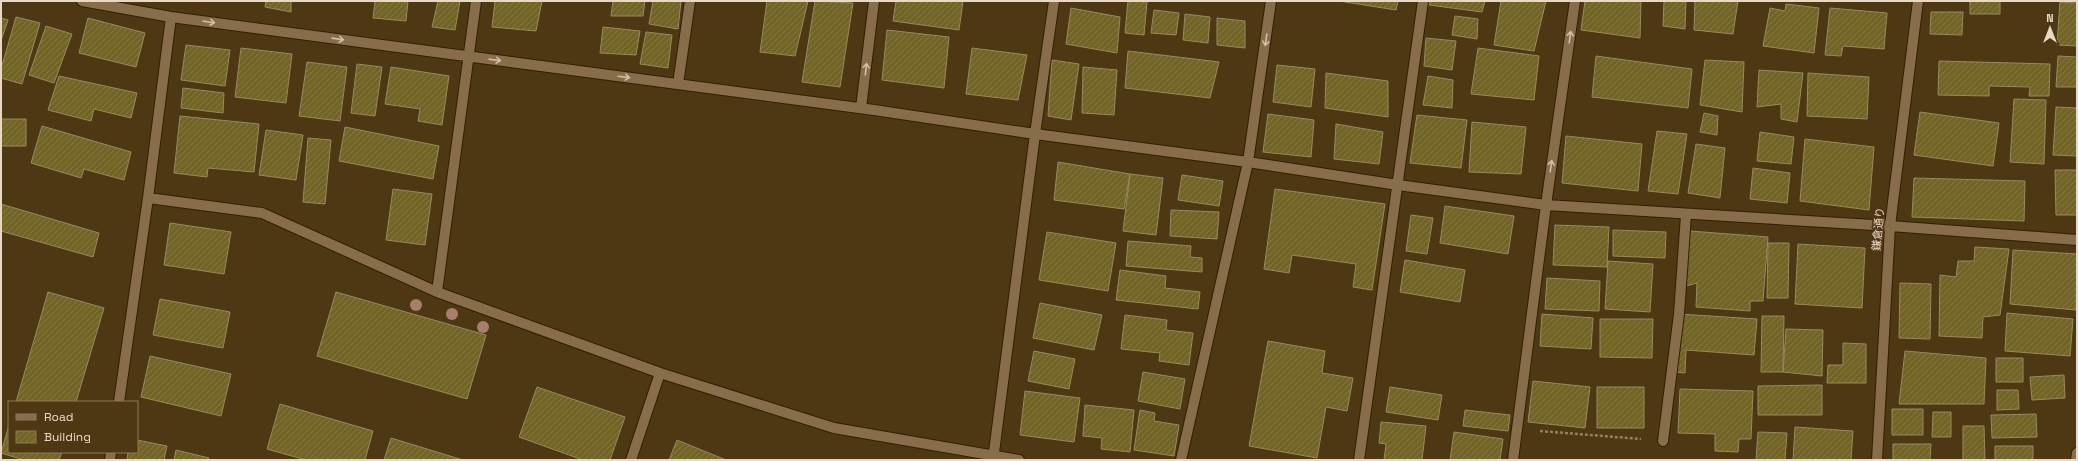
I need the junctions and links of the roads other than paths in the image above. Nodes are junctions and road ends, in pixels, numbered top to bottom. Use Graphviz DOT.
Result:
graph roads {
  1 [pos="82,1"];
  2 [pos="476,1"];
  3 [pos="690,1"];
  4 [pos="874,1"];
  5 [pos="1054,1"];
  6 [pos="1271,1"];
  7 [pos="1423,1"];
  8 [pos="1575,1"];
  9 [pos="1918,1"];
  10 [pos="112,4"];
  11 [pos="171,17"];
  12 [pos="468,57"];
  13 [pos="678,84"];
  14 [pos="861,108"];
  15 [pos="1035,134"];
  16 [pos="1248,162"];
  17 [pos="1398,185"];
  18 [pos="148,198"];
  19 [pos="1546,205"];
  20 [pos="1686,215"];
  21 [pos="1890,226"];
  22 [pos="2077,240"];
  23 [pos="437,292"];
  24 [pos="660,373"];
  25 [pos="119,401"];
  26 [pos="1663,441"];
  27 [pos="2077,453"];
  28 [pos="993,458"];
  29 [pos="631,460"];
  30 [pos="1019,460"];
  31 [pos="1181,460"];
  32 [pos="1359,460"];
  33 [pos="1513,460"];
  34 [pos="1877,460"];
  35 [pos="2076,460"];
  1 -- 10 [label="street"];
  2 -- 12 [label="street"];
  3 -- 13 [label="street"];
  14 -- 4 [label="street, one-way"];
  5 -- 15 [label="street"];
  6 -- 16 [label="street, one-way"];
  7 -- 17 [label="street"];
  19 -- 8 [label="street, one-way"];
  9 -- 21 [label="street, 鎌倉通り"];
  10 -- 11 [label="street"];
  11 -- 12 [label="street, one-way"];
  11 -- 18 [label="street"];
  12 -- 13 [label="street, one-way"];
  12 -- 23 [label="street"];
  13 -- 14 [label="street"];
  14 -- 15 [label="street"];
  15 -- 16 [label="street"];
  15 -- 28 [label="street"];
  16 -- 17 [label="street"];
  16 -- 31 [label="street"];
  17 -- 19 [label="street"];
  17 -- 32 [label="street"];
  18 -- 23 [label="street"];
  18 -- 25 [label="street"];
  19 -- 20 [label="street"];
  19 -- 33 [label="street"];
  20 -- 21 [label="street"];
  20 -- 26 [label="street"];
  21 -- 22 [label="street"];
  21 -- 34 [label="street, 鎌倉通り"];
  23 -- 24 [label="street"];
  24 -- 28 [label="street"];
  24 -- 29 [label="street"];
  27 -- 35 [label="street"];
  28 -- 30 [label="street"];
}
